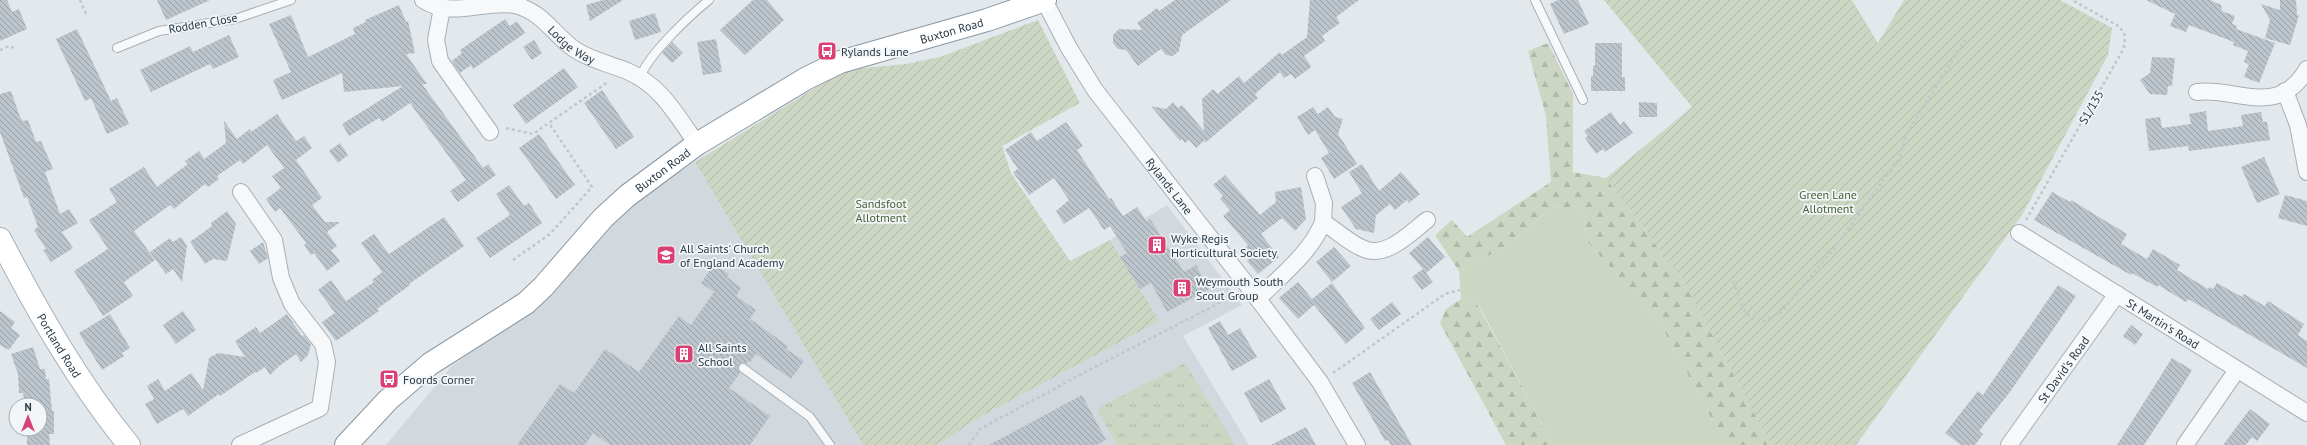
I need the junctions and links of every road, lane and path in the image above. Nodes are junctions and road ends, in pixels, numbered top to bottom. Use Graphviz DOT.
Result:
graph roads {
  1 [pos="81,0"];
  2 [pos="290,0"];
  3 [pos="423,0"];
  4 [pos="709,0"];
  5 [pos="1045,0"];
  6 [pos="1535,0"];
  7 [pos="2072,0"];
  8 [pos="532,5"];
  9 [pos="442,8"];
  10 [pos="87,16"];
  11 [pos="1967,37"];
  12 [pos="14,48"];
  13 [pos="117,48"];
  14 [pos="0,50"];
  15 [pos="615,67"];
  16 [pos="2307,69"];
  17 [pos="640,77"];
  18 [pos="2285,91"];
  19 [pos="2198,92"];
  20 [pos="1583,100"];
  21 [pos="549,122"];
  22 [pos="490,132"];
  23 [pos="697,144"];
  24 [pos="2307,172"];
  25 [pos="1315,176"];
  26 [pos="242,192"];
  27 [pos="1427,220"];
  28 [pos="1323,222"];
  29 [pos="2019,233"];
  30 [pos="0,239"];
  31 [pos="512,260"];
  32 [pos="1734,281"];
  33 [pos="1460,290"];
  34 [pos="1254,294"];
  35 [pos="2117,294"];
  36 [pos="743,368"];
  37 [pos="2237,370"];
  38 [pos="1320,382"];
  39 [pos="2307,413"];
  40 [pos="129,445"];
  41 [pos="240,445"];
  42 [pos="346,445"];
  43 [pos="830,445"];
  44 [pos="969,445"];
  45 [pos="1357,445"];
  46 [pos="2009,445"];
  47 [pos="2185,445"];
  1 -- 10 [label="path"];
  2 -- 13 [label="lane, Rodden Close"];
  3 -- 9 [label="street, Lodge Way"];
  4 -- 17 [label="lane"];
  5 -- 23 [label="main road, Buxton Road"];
  5 -- 34 [label="street, Rylands Lane"];
  6 -- 20 [label="lane"];
  7 -- 29 [label="path, S1/135"];
  8 -- 9 [label="street, Lodge Way"];
  8 -- 15 [label="street, Lodge Way"];
  9 -- 22 [label="street"];
  11 -- 32 [label="path"];
  12 -- 14 [label="path"];
  15 -- 17 [label="street, Lodge Way"];
  15 -- 21 [label="path"];
  16 -- 18 [label="street"];
  17 -- 23 [label="street, Lodge Way"];
  18 -- 19 [label="street"];
  18 -- 24 [label="street"];
  21 -- 22 [label="path"];
  21 -- 31 [label="path"];
  23 -- 42 [label="main road, Buxton Road"];
  25 -- 28 [label="street"];
  26 -- 41 [label="street"];
  27 -- 28 [label="street"];
  28 -- 34 [label="street"];
  29 -- 35 [label="street, St Martin's Road"];
  30 -- 40 [label="main road, Portland Road"];
  33 -- 38 [label="path"];
  34 -- 38 [label="street, Rylands Lane"];
  34 -- 44 [label="path"];
  35 -- 37 [label="street, St Martin's Road"];
  35 -- 46 [label="street, St David's Road"];
  36 -- 43 [label="lane"];
  37 -- 39 [label="street, St Martin's Road"];
  37 -- 47 [label="street"];
  38 -- 45 [label="street, Rylands Lane"];
}
